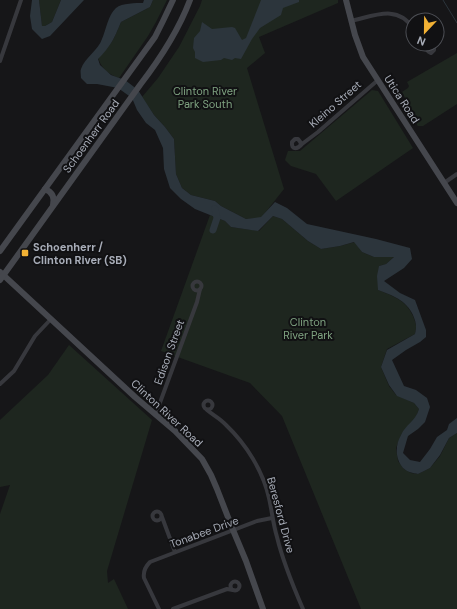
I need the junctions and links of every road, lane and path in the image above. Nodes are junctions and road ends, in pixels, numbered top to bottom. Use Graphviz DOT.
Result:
graph roads {
  1 [pos="21,0"];
  2 [pos="173,0"];
  3 [pos="190,0"];
  4 [pos="346,0"];
  5 [pos="405,19"];
  6 [pos="351,21"];
  7 [pos="0,61"];
  8 [pos="378,80"];
  9 [pos="302,141"];
  10 [pos="457,174"];
  11 [pos="444,182"];
  12 [pos="45,189"];
  13 [pos="457,203"];
  14 [pos="52,207"];
  15 [pos="0,250"];
  16 [pos="1,276"];
  17 [pos="200,288"];
  18 [pos="195,290"];
  19 [pos="198,295"];
  20 [pos="51,319"];
  21 [pos="0,384"];
  22 [pos="212,407"];
  23 [pos="207,410"];
  24 [pos="155,414"];
  25 [pos="213,415"];
  26 [pos="162,517"];
  27 [pos="272,518"];
  28 [pos="158,521"];
  29 [pos="163,522"];
  30 [pos="233,530"];
  31 [pos="175,552"];
  32 [pos="231,584"];
  33 [pos="227,589"];
  34 [pos="233,590"];
  35 [pos="159,609"];
  36 [pos="173,609"];
  37 [pos="264,609"];
  38 [pos="303,609"];
  1 -- 7 [label="street"];
  2 -- 12 [label="street, Schoenherr Road"];
  3 -- 14 [label="street, Schoenherr Road"];
  4 -- 6 [label="street, Utica Road"];
  5 -- 6 [label="street"];
  6 -- 8 [label="street, Utica Road"];
  8 -- 9 [label="street, Kleino Street"];
  8 -- 11 [label="street, Utica Road"];
  9 -- 9 [label="street, Kleino Street"];
  10 -- 11 [label="street"];
  11 -- 13 [label="street, Utica Road"];
  12 -- 14 [label="street"];
  12 -- 15 [label="street, Schoenherr Road"];
  14 -- 16 [label="street, Schoenherr Road"];
  16 -- 20 [label="street, Clinton River Road"];
  17 -- 18 [label="street"];
  17 -- 18 [label="street"];
  17 -- 19 [label="street, Edison Street"];
  18 -- 19 [label="street"];
  19 -- 24 [label="street, Edison Street"];
  20 -- 21 [label="street"];
  20 -- 24 [label="street, Clinton River Road"];
  22 -- 23 [label="street"];
  22 -- 23 [label="street"];
  22 -- 25 [label="street"];
  23 -- 25 [label="street, Beresford Drive"];
  24 -- 30 [label="street, Clinton River Road"];
  25 -- 27 [label="street, Beresford Drive"];
  26 -- 28 [label="street"];
  26 -- 28 [label="street"];
  26 -- 29 [label="street"];
  27 -- 30 [label="street, Tonabee Drive"];
  27 -- 38 [label="street, Beresford Drive"];
  28 -- 29 [label="street"];
  29 -- 31 [label="street"];
  30 -- 31 [label="street, Tonabee Drive"];
  30 -- 37 [label="street, Clinton River Road"];
  31 -- 35 [label="street, Tonabee Drive"];
  32 -- 33 [label="street"];
  32 -- 34 [label="street"];
  32 -- 34 [label="street"];
  33 -- 34 [label="street"];
  33 -- 36 [label="street"];
}
